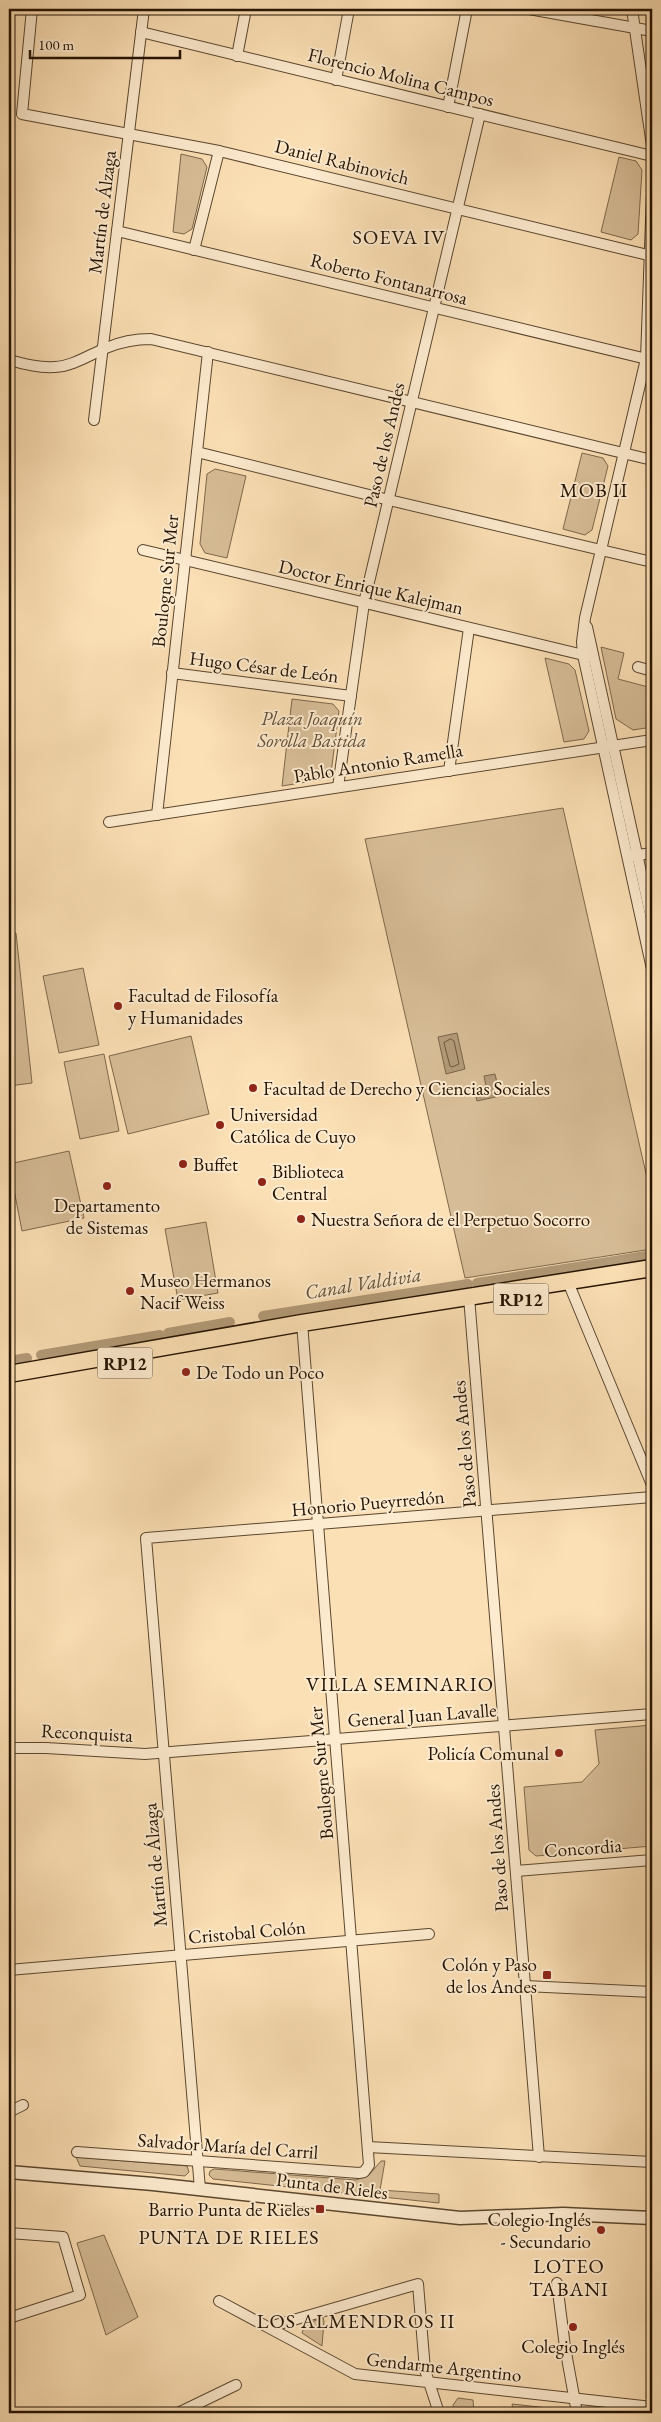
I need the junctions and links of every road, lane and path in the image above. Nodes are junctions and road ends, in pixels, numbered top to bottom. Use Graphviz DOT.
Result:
graph roads {
  1 [pos="33,9"];
  2 [pos="144,9"];
  3 [pos="246,9"];
  4 [pos="349,9"];
  5 [pos="467,9"];
  6 [pos="529,9"];
  7 [pos="632,9"];
  8 [pos="635,27"];
  9 [pos="652,31"];
  10 [pos="141,32"];
  11 [pos="237,56"];
  12 [pos="336,80"];
  13 [pos="448,107"];
  14 [pos="480,114"];
  15 [pos="129,133"];
  16 [pos="652,146"];
  17 [pos="219,151"];
  18 [pos="652,156"];
  19 [pos="652,193"];
  20 [pos="458,208"];
  21 [pos="117,231"];
  22 [pos="194,250"];
  23 [pos="651,255"];
  24 [pos="434,308"];
  25 [pos="103,350"];
  26 [pos="208,352"];
  27 [pos="9,360"];
  28 [pos="649,360"];
  29 [pos="412,402"];
  30 [pos="94,420"];
  31 [pos="197,452"];
  32 [pos="624,453"];
  33 [pos="652,460"];
  34 [pos="389,500"];
  35 [pos="601,549"];
  36 [pos="143,550"];
  37 [pos="184,560"];
  38 [pos="652,562"];
  39 [pos="364,603"];
  40 [pos="469,628"];
  41 [pos="587,656"];
  42 [pos="638,667"];
  43 [pos="652,671"];
  44 [pos="172,673"];
  45 [pos="351,696"];
  46 [pos="652,740"];
  47 [pos="608,746"];
  48 [pos="448,770"];
  49 [pos="338,787"];
  50 [pos="156,815"];
  51 [pos="109,822"];
  52 [pos="652,853"];
  53 [pos="632,856"];
  54 [pos="652,922"];
  55 [pos="652,968"];
  56 [pos="652,1268"];
  57 [pos="652,1278"];
  58 [pos="570,1286"];
  59 [pos="470,1302"];
  60 [pos="302,1328"];
  61 [pos="9,1374"];
  62 [pos="9,1384"];
  63 [pos="652,1485"];
  64 [pos="652,1497"];
  65 [pos="487,1511"];
  66 [pos="318,1524"];
  67 [pos="146,1538"];
  68 [pos="652,1714"];
  69 [pos="505,1726"];
  70 [pos="335,1739"];
  71 [pos="9,1748"];
  72 [pos="164,1753"];
  73 [pos="652,1860"];
  74 [pos="516,1871"];
  75 [pos="429,1934"];
  76 [pos="352,1941"];
  77 [pos="180,1956"];
  78 [pos="9,1970"];
  79 [pos="525,1986"];
  80 [pos="652,1992"];
  81 [pos="23,2105"];
  82 [pos="9,2112"];
  83 [pos="368,2147"];
  84 [pos="77,2152"];
  85 [pos="539,2157"];
  86 [pos="369,2161"];
  87 [pos="198,2162"];
  88 [pos="652,2162"];
  89 [pos="9,2172"];
  90 [pos="200,2189"];
  91 [pos="652,2218"];
  92 [pos="9,2233"];
  93 [pos="557,2283"];
  94 [pos="219,2300"];
  95 [pos="11,2318"];
  96 [pos="269,2328"];
  97 [pos="430,2383"];
  98 [pos="236,2385"];
  99 [pos="574,2399"];
  100 [pos="652,2407"];
  101 [pos="178,2413"];
  102 [pos="439,2413"];
  103 [pos="577,2413"];
  1 -- 15 [label="street, Daniel Rabinovich"];
  2 -- 10 [label="street, Martín de Álzaga"];
  3 -- 11 [label="street"];
  4 -- 12 [label="street"];
  5 -- 13 [label="street"];
  6 -- 8 [label="street"];
  7 -- 8 [label="street"];
  8 -- 9 [label="street"];
  8 -- 16 [label="street"];
  10 -- 11 [label="street, Florencio Molina Campos"];
  10 -- 15 [label="street, Martín de Álzaga"];
  11 -- 12 [label="street, Florencio Molina Campos"];
  12 -- 13 [label="street, Florencio Molina Campos"];
  13 -- 14 [label="street, Florencio Molina Campos"];
  14 -- 18 [label="street, Florencio Molina Campos"];
  14 -- 20 [label="street, Paso de los Andes"];
  15 -- 17 [label="street, Daniel Rabinovich"];
  15 -- 21 [label="street, Martín de Álzaga"];
  17 -- 20 [label="street, Daniel Rabinovich"];
  17 -- 22 [label="street"];
  19 -- 23 [label="street"];
  20 -- 23 [label="street, Daniel Rabinovich"];
  20 -- 24 [label="street, Paso de los Andes"];
  21 -- 22 [label="street, Roberto Fontanarrosa"];
  21 -- 25 [label="street, Martín de Álzaga"];
  22 -- 24 [label="street, Roberto Fontanarrosa"];
  23 -- 28 [label="street"];
  24 -- 28 [label="street, Roberto Fontanarrosa"];
  24 -- 29 [label="street, Paso de los Andes"];
  25 -- 26 [label="street"];
  25 -- 27 [label="street"];
  25 -- 30 [label="street, Martín de Álzaga"];
  26 -- 29 [label="street"];
  26 -- 31 [label="street, Boulogne Sur Mer"];
  28 -- 32 [label="street"];
  29 -- 32 [label="street"];
  29 -- 34 [label="street, Paso de los Andes"];
  31 -- 34 [label="street"];
  31 -- 37 [label="street, Boulogne Sur Mer"];
  32 -- 33 [label="street"];
  32 -- 35 [label="street"];
  34 -- 35 [label="street"];
  34 -- 39 [label="street, Paso de los Andes"];
  35 -- 38 [label="street"];
  35 -- 41 [label="street"];
  36 -- 37 [label="street, Doctor Enrique Kalejman"];
  37 -- 39 [label="street, Doctor Enrique Kalejman"];
  37 -- 44 [label="street, Boulogne Sur Mer"];
  39 -- 40 [label="street, Doctor Enrique Kalejman"];
  39 -- 45 [label="street, Paso de los Andes"];
  40 -- 41 [label="street, Doctor Enrique Kalejman"];
  40 -- 48 [label="street"];
  41 -- 47 [label="street"];
  42 -- 43 [label="street"];
  44 -- 45 [label="street, Hugo César de León"];
  44 -- 50 [label="street, Boulogne Sur Mer"];
  45 -- 49 [label="street, Paso de los Andes"];
  46 -- 47 [label="street, Pablo Antonio Ramella"];
  47 -- 48 [label="street, Pablo Antonio Ramella"];
  47 -- 53 [label="street"];
  48 -- 49 [label="street, Pablo Antonio Ramella"];
  49 -- 50 [label="street, Pablo Antonio Ramella"];
  50 -- 51 [label="street, Pablo Antonio Ramella"];
  52 -- 53 [label="street"];
  53 -- 54 [label="street"];
  53 -- 55 [label="street"];
  56 -- 58 [label="main road, RP12"];
  57 -- 58 [label="main road, RP12"];
  58 -- 59 [label="main road, RP12"];
  58 -- 63 [label="street"];
  59 -- 60 [label="main road, RP12"];
  59 -- 65 [label="street, Paso de los Andes"];
  60 -- 61 [label="main road, RP12"];
  60 -- 62 [label="main road, RP12"];
  60 -- 66 [label="street, Boulogne Sur Mer"];
  64 -- 65 [label="street, Honorio Pueyrredón"];
  65 -- 66 [label="street, Honorio Pueyrredón"];
  65 -- 69 [label="street, Paso de los Andes"];
  66 -- 67 [label="street, Honorio Pueyrredón"];
  66 -- 70 [label="street, Boulogne Sur Mer"];
  67 -- 72 [label="street, Martín de Álzaga"];
  68 -- 69 [label="street, General Juan Lavalle"];
  69 -- 70 [label="street, General Juan Lavalle"];
  69 -- 74 [label="street, Paso de los Andes"];
  70 -- 72 [label="street, General Juan Lavalle"];
  70 -- 76 [label="street, Boulogne Sur Mer"];
  71 -- 72 [label="street, Reconquista"];
  72 -- 77 [label="street, Martín de Álzaga"];
  73 -- 74 [label="street, Concordia"];
  74 -- 79 [label="street, Paso de los Andes"];
  75 -- 76 [label="street, Cristobal Colón"];
  76 -- 77 [label="street, Cristobal Colón"];
  76 -- 83 [label="street, Boulogne Sur Mer"];
  77 -- 78 [label="street, Cristobal Colón"];
  77 -- 87 [label="street, Martín de Álzaga"];
  79 -- 80 [label="street"];
  79 -- 85 [label="street, Paso de los Andes"];
  81 -- 82 [label="street"];
  83 -- 85 [label="street"];
  83 -- 86 [label="street, Boulogne Sur Mer"];
  84 -- 87 [label="street, Salvador María del Carril"];
  85 -- 88 [label="street"];
  86 -- 87 [label="street, Salvador María del Carril"];
  87 -- 90 [label="street, Martín de Álzaga"];
  89 -- 90 [label="street, Punta de Rieles"];
  90 -- 91 [label="street, Punta de Rieles"];
  92 -- 95 [label="street"];
  93 -- 99 [label="street"];
  94 -- 96 [label="street, Gendarme Argentino"];
  96 -- 97 [label="street, Gendarme Argentino"];
  96 -- 97 [label="street"];
  97 -- 99 [label="street, Gendarme Argentino"];
  97 -- 102 [label="street"];
  98 -- 101 [label="street"];
  99 -- 100 [label="street, Gendarme Argentino"];
  99 -- 103 [label="street"];
}
